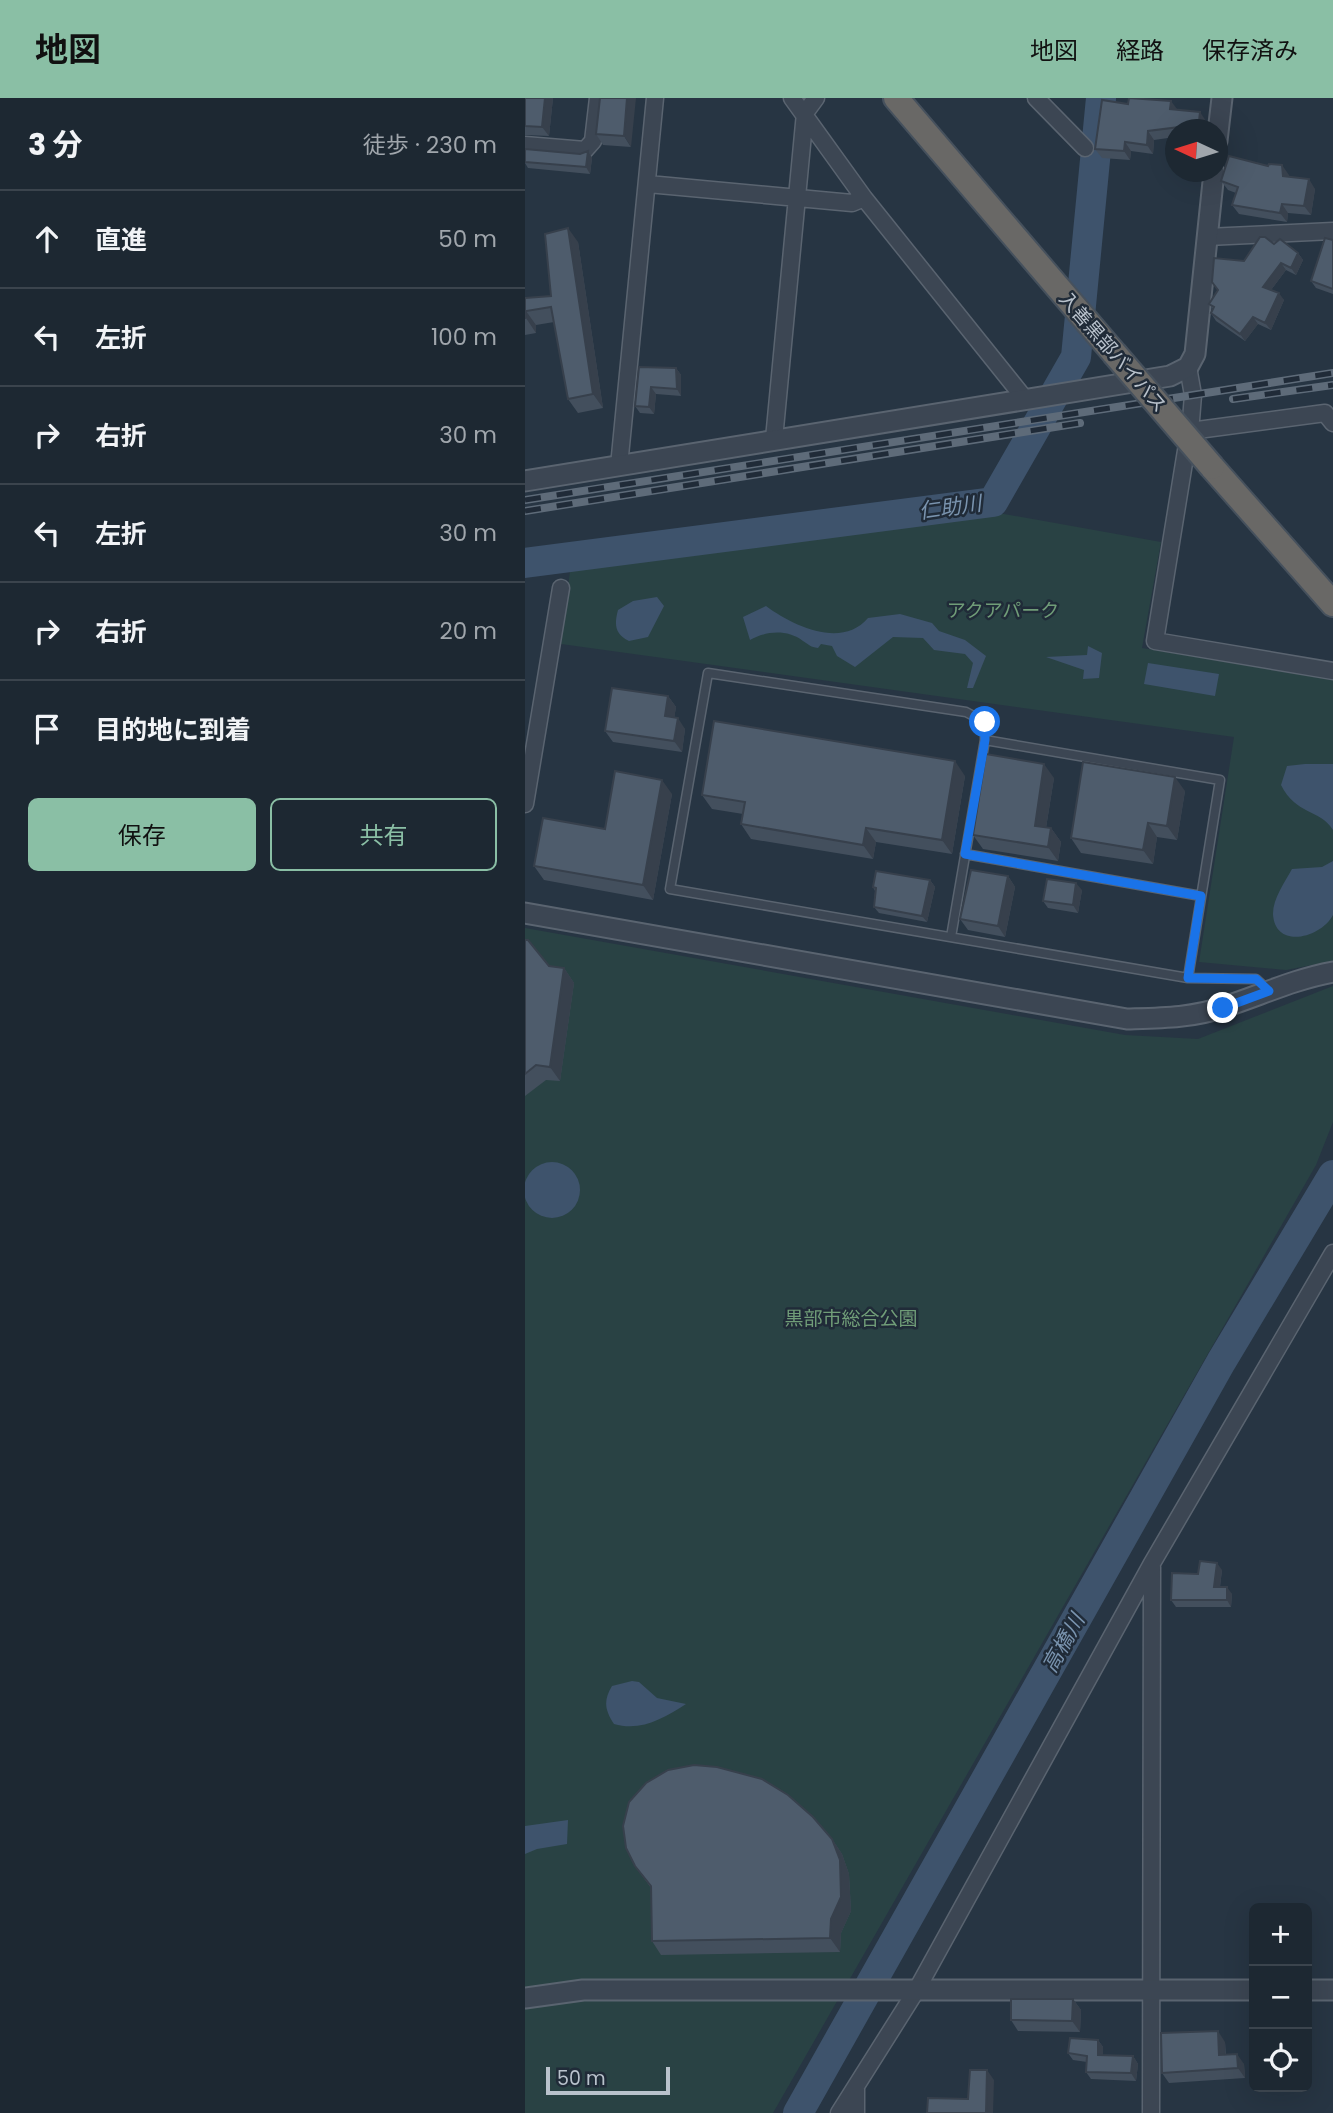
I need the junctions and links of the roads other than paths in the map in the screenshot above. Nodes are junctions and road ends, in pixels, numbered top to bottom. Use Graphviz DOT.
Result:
graph roads {
  1 [pos="598,98"];
  2 [pos="655,98"];
  3 [pos="792,98"];
  4 [pos="816,98"];
  5 [pos="896,98"];
  6 [pos="1036,98"];
  7 [pos="1222,98"];
  8 [pos="805,113"];
  9 [pos="1220,119"];
  10 [pos="525,145"];
  11 [pos="1085,148"];
  12 [pos="1213,182"];
  13 [pos="648,184"];
  14 [pos="796,198"];
  15 [pos="865,198"];
  16 [pos="1333,231"];
  17 [pos="1207,237"];
  18 [pos="1188,367"];
  19 [pos="1025,399"];
  20 [pos="1333,423"];
  21 [pos="1190,431"];
  22 [pos="774,439"];
  23 [pos="619,467"];
  24 [pos="525,481"];
  25 [pos="561,588"];
  26 [pos="1333,604"];
  27 [pos="1333,671"];
  28 [pos="985,740"];
  29 [pos="525,804"];
  30 [pos="965,854"];
  31 [pos="1201,896"];
  32 [pos="525,913"];
  33 [pos="950,937"];
  34 [pos="1333,972"];
  35 [pos="1188,978"];
  36 [pos="1269,991"];
  37 [pos="1333,1253"];
  38 [pos="1151,1565"];
  39 [pos="1249,1990"];
  40 [pos="1312,1990"];
  41 [pos="1333,1990"];
  42 [pos="916,1991"];
  43 [pos="1151,1991"];
  44 [pos="525,1998"];
  45 [pos="856,2085"];
  46 [pos="839,2113"];
  47 [pos="856,2113"];
  48 [pos="1151,2113"];
  1 -- 10 [label="street"];
  2 -- 13 [label="street"];
  3 -- 8 [label="street"];
  4 -- 8 [label="street"];
  5 -- 26 [label="highway, 入善黒部バイパス, bridge"];
  6 -- 11 [label="street"];
  7 -- 9 [label="street"];
  8 -- 14 [label="street"];
  8 -- 15 [label="street"];
  12 -- 17 [label="street"];
  13 -- 14 [label="street"];
  13 -- 23 [label="street"];
  14 -- 15 [label="street"];
  14 -- 22 [label="street"];
  15 -- 19 [label="street"];
  16 -- 17 [label="street"];
  17 -- 18 [label="street"];
  18 -- 19 [label="street"];
  18 -- 21 [label="street"];
  19 -- 22 [label="street"];
  20 -- 21 [label="street"];
  21 -- 27 [label="street"];
  22 -- 23 [label="street"];
  23 -- 24 [label="street"];
  25 -- 29 [label="street"];
  28 -- 30 [label="lane"];
  28 -- 31 [label="lane"];
  28 -- 33 [label="lane"];
  30 -- 31 [label="lane"];
  30 -- 33 [label="lane"];
  31 -- 35 [label="lane"];
  32 -- 36 [label="street"];
  33 -- 35 [label="lane"];
  34 -- 36 [label="street"];
  35 -- 36 [label="lane"];
  37 -- 38 [label="street"];
  38 -- 42 [label="street"];
  38 -- 43 [label="street"];
  39 -- 43 [label="street"];
  40 -- 41 [label="street"];
  42 -- 43 [label="street"];
  42 -- 44 [label="street"];
  42 -- 45 [label="street"];
  43 -- 48 [label="street"];
  45 -- 46 [label="street"];
  45 -- 47 [label="street"];
}
